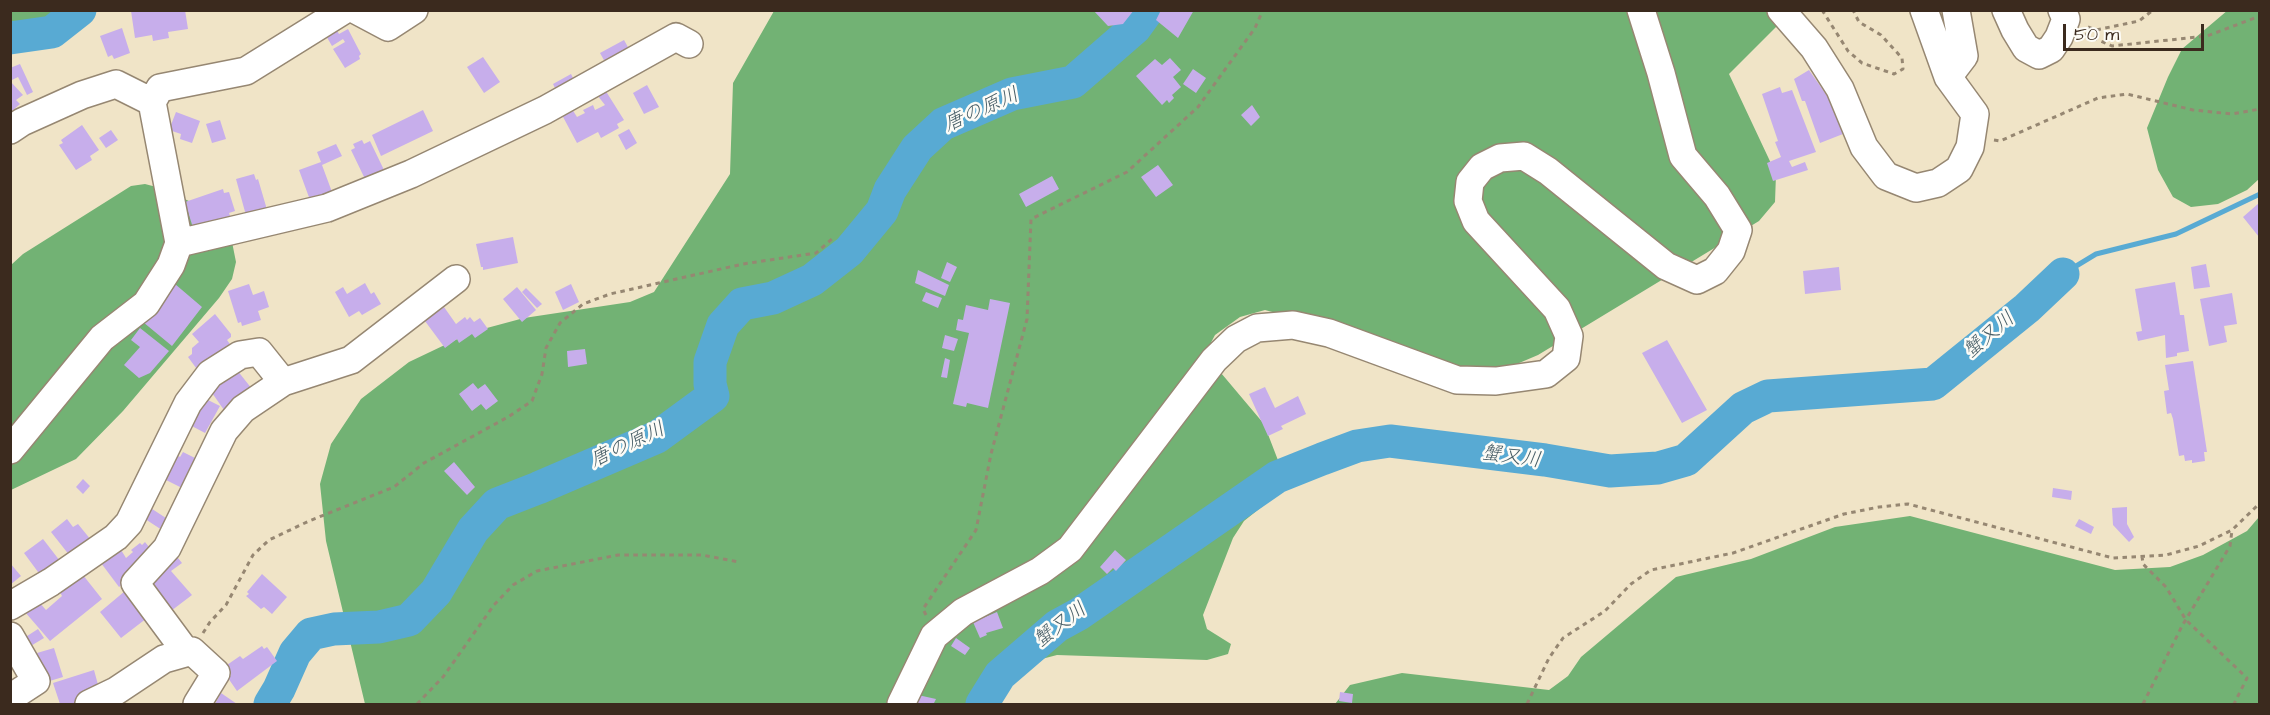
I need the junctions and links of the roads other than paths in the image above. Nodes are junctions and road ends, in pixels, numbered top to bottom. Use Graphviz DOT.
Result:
graph roads {
  1 [pos="344,10"];
  2 [pos="356,10"];
  3 [pos="414,10"];
  4 [pos="1641,10"];
  5 [pos="1781,10"];
  6 [pos="1924,10"];
  7 [pos="1956,10"];
  8 [pos="2006,10"];
  9 [pos="2064,15"];
  10 [pos="689,45"];
  11 [pos="1948,77"];
  12 [pos="152,102"];
  13 [pos="10,130"];
  14 [pos="179,243"];
  15 [pos="456,279"];
  16 [pos="283,382"];
  17 [pos="10,450"];
  18 [pos="10,606"];
  19 [pos="10,636"];
  20 [pos="189,652"];
  21 [pos="10,698"];
  22 [pos="89,705"];
  23 [pos="197,705"];
  24 [pos="901,705"];
  1 -- 12 [label="street"];
  2 -- 3 [label="street"];
  4 -- 24 [label="street"];
  5 -- 11 [label="street"];
  6 -- 11 [label="street"];
  7 -- 11 [label="street"];
  8 -- 9 [label="street"];
  10 -- 14 [label="street"];
  12 -- 13 [label="street"];
  12 -- 14 [label="street"];
  14 -- 17 [label="street"];
  15 -- 16 [label="street"];
  16 -- 18 [label="street"];
  16 -- 20 [label="street"];
  19 -- 21 [label="street"];
  20 -- 22 [label="street"];
  20 -- 23 [label="street"];
}
